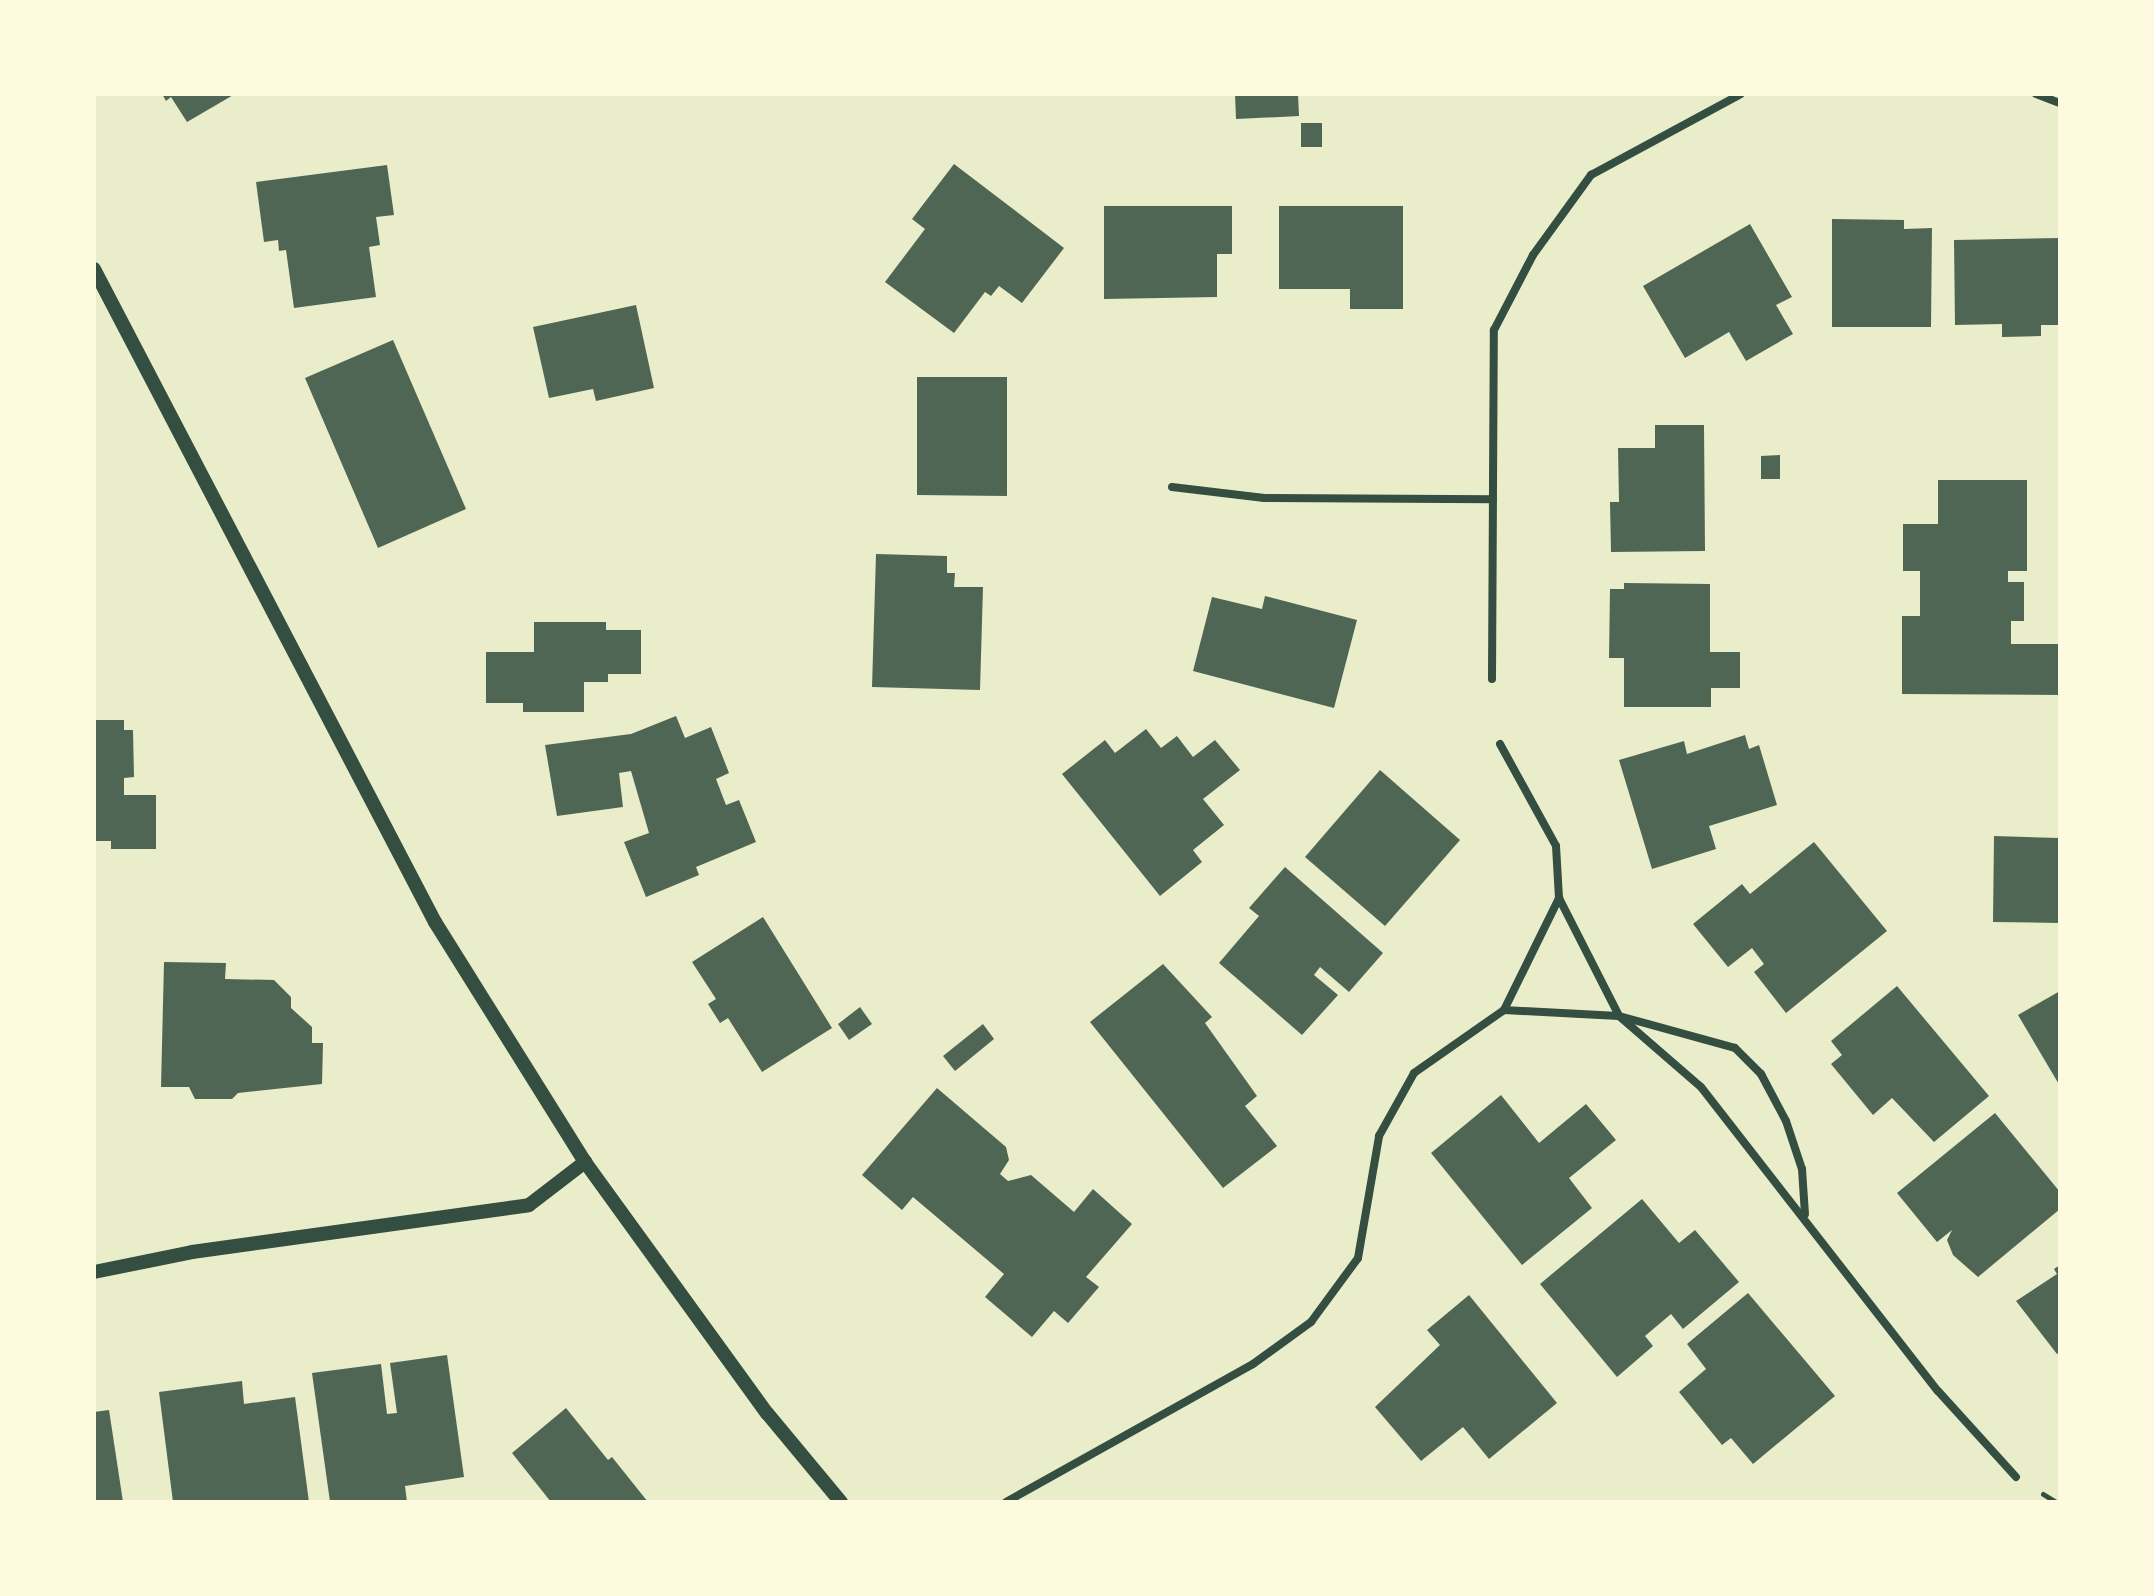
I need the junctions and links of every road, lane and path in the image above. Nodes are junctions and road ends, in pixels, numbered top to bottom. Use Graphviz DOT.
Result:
graph roads {
  1 [pos="1741,94"];
  2 [pos="2036,94"];
  3 [pos="2060,103"];
  4 [pos="94,269"];
  5 [pos="1172,487"];
  6 [pos="1493,499"];
  7 [pos="1492,679"];
  8 [pos="1500,744"];
  9 [pos="1559,898"];
  10 [pos="1504,1010"];
  11 [pos="1619,1016"];
  12 [pos="585,1162"];
  13 [pos="1805,1215"];
  14 [pos="94,1272"];
  15 [pos="2016,1477"];
  16 [pos="841,1502"];
  17 [pos="1006,1502"];
  1 -- 6 [label="street"];
  2 -- 3 [label="street"];
  4 -- 12 [label="street"];
  5 -- 6 [label="street"];
  6 -- 7 [label="street"];
  8 -- 9 [label="street"];
  9 -- 10 [label="street"];
  9 -- 11 [label="street"];
  10 -- 11 [label="street"];
  10 -- 17 [label="street"];
  11 -- 13 [label="street"];
  11 -- 13 [label="street"];
  12 -- 14 [label="street"];
  12 -- 16 [label="street"];
  13 -- 15 [label="street"];
}
